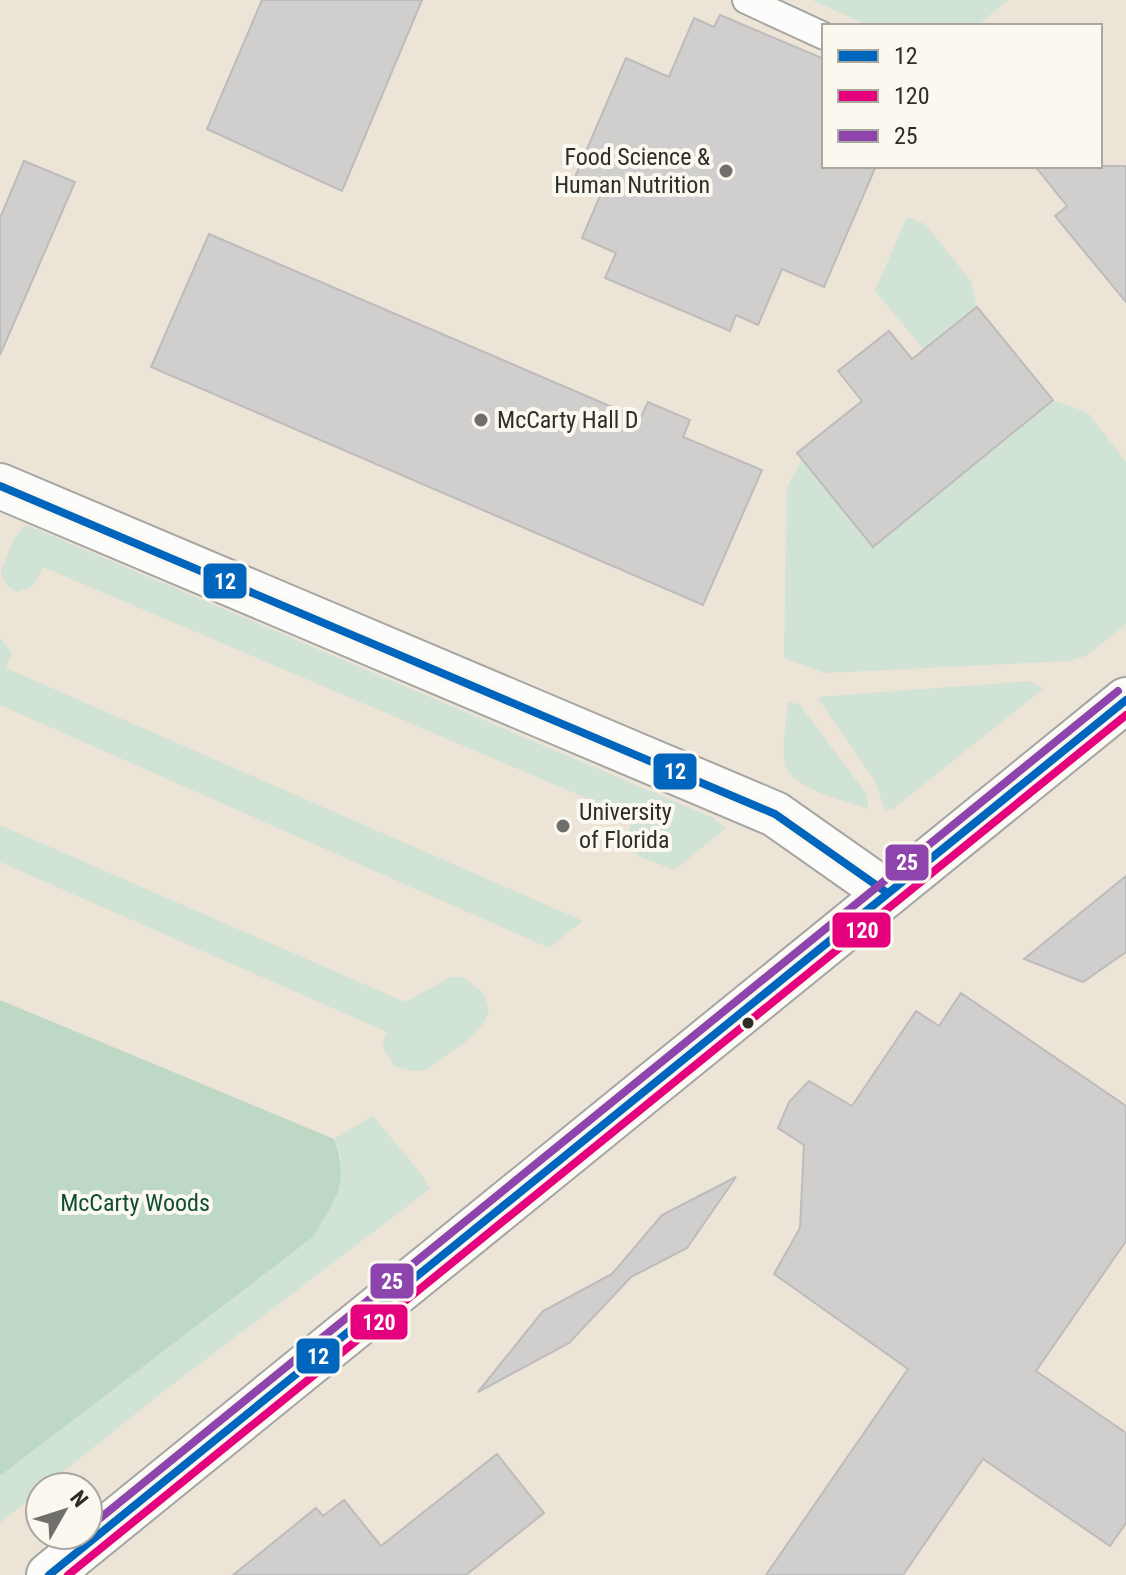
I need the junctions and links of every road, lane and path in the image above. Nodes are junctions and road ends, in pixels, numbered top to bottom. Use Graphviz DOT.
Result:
graph roads {
  1 [pos="746,0"];
  2 [pos="822,35"];
  3 [pos="0,486"];
  4 [pos="1126,700"];
  5 [pos="886,892"];
  6 [pos="49,1575"];
  1 -- 2 [label="lane"];
  3 -- 5 [label="street"];
  4 -- 5 [label="street"];
  5 -- 6 [label="street"];
}
